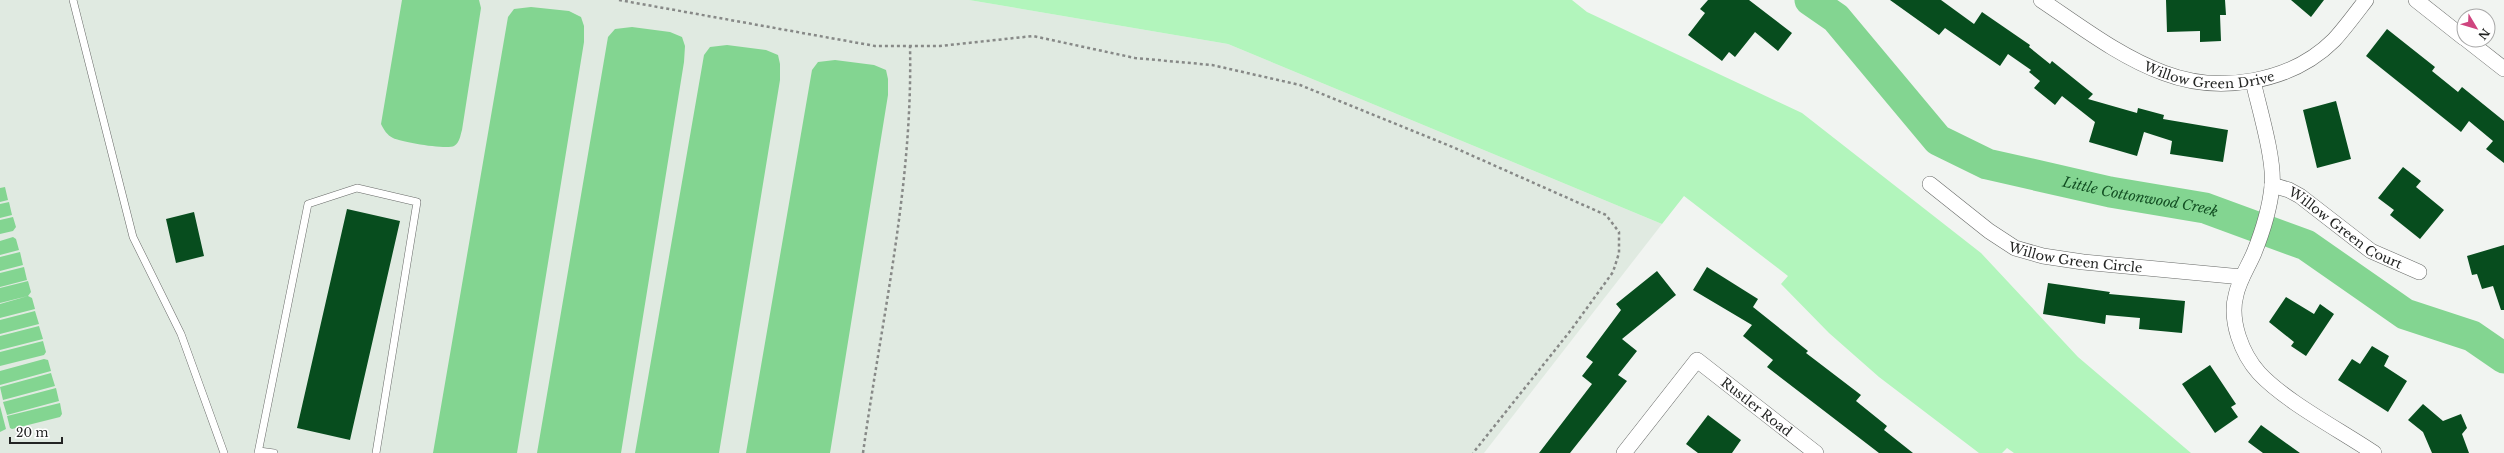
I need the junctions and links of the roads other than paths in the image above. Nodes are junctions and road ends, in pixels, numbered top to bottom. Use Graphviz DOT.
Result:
graph roads {
  1 [pos="73,0"];
  2 [pos="2041,0"];
  3 [pos="2366,0"];
  4 [pos="2416,0"];
  5 [pos="2456,32"];
  6 [pos="2477,48"];
  7 [pos="2504,69"];
  8 [pos="2253,81"];
  9 [pos="1930,184"];
  10 [pos="2272,185"];
  11 [pos="2419,272"];
  12 [pos="2242,277"];
  13 [pos="259,452"];
  14 [pos="224,453"];
  15 [pos="274,453"];
  16 [pos="376,453"];
  17 [pos="1624,453"];
  18 [pos="1816,453"];
  19 [pos="2374,453"];
  1 -- 14 [label="lane"];
  2 -- 8 [label="street, Willow Green Drive"];
  3 -- 8 [label="street, Willow Green Drive"];
  4 -- 5 [label="street"];
  6 -- 7 [label="street"];
  8 -- 10 [label="street"];
  9 -- 12 [label="street, Willow Green Circle"];
  10 -- 11 [label="street, Willow Green Court"];
  10 -- 12 [label="street"];
  12 -- 19 [label="street"];
  13 -- 15 [label="lane"];
  13 -- 16 [label="lane"];
  17 -- 18 [label="street, Rustler Road"];
}
